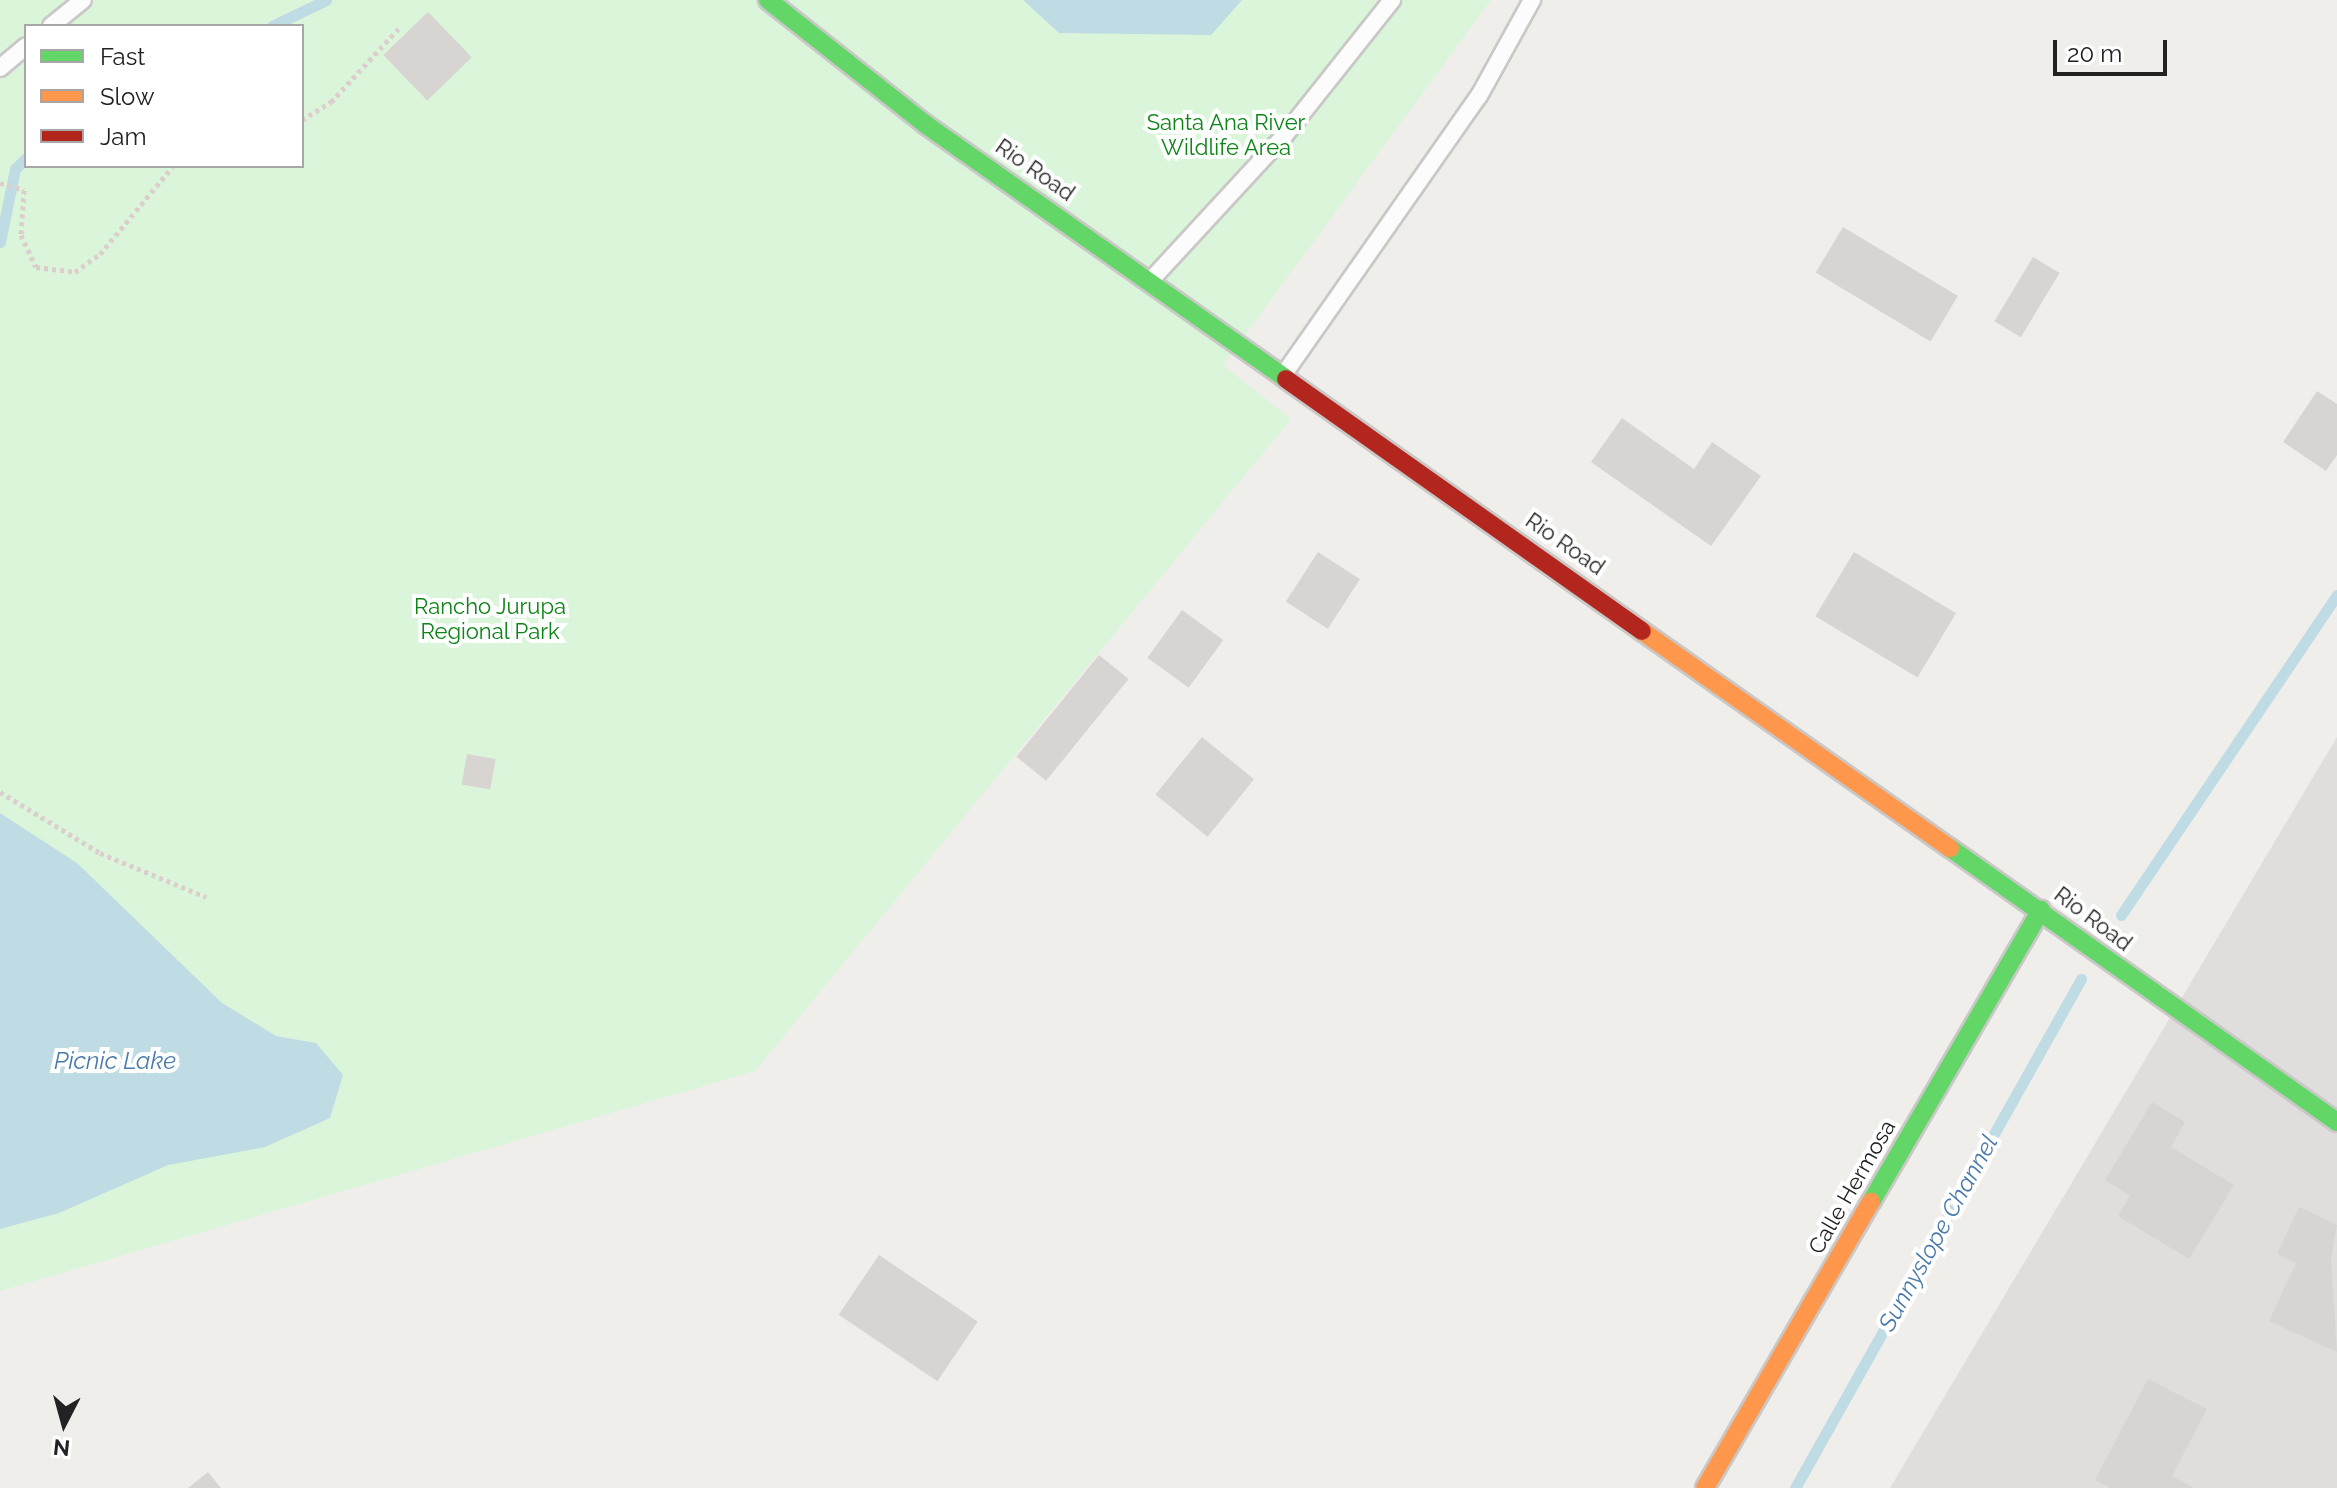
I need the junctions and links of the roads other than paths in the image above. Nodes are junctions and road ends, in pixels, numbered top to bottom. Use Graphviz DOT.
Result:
graph roads {
  1 [pos="83,0"];
  2 [pos="768,0"];
  3 [pos="1392,0"];
  4 [pos="1532,0"];
  5 [pos="53,24"];
  6 [pos="24,48"];
  7 [pos="0,68"];
  8 [pos="1151,280"];
  9 [pos="1284,374"];
  10 [pos="2041,910"];
  11 [pos="2337,1122"];
  12 [pos="1705,1488"];
  1 -- 5 [label="lane"];
  2 -- 8 [label="street, Rio Road"];
  3 -- 8 [label="lane"];
  4 -- 9 [label="lane"];
  6 -- 7 [label="lane"];
  8 -- 9 [label="street, Rio Road"];
  9 -- 10 [label="street, Rio Road"];
  10 -- 11 [label="street, Rio Road"];
  10 -- 12 [label="street, Calle Hermosa"];
}
